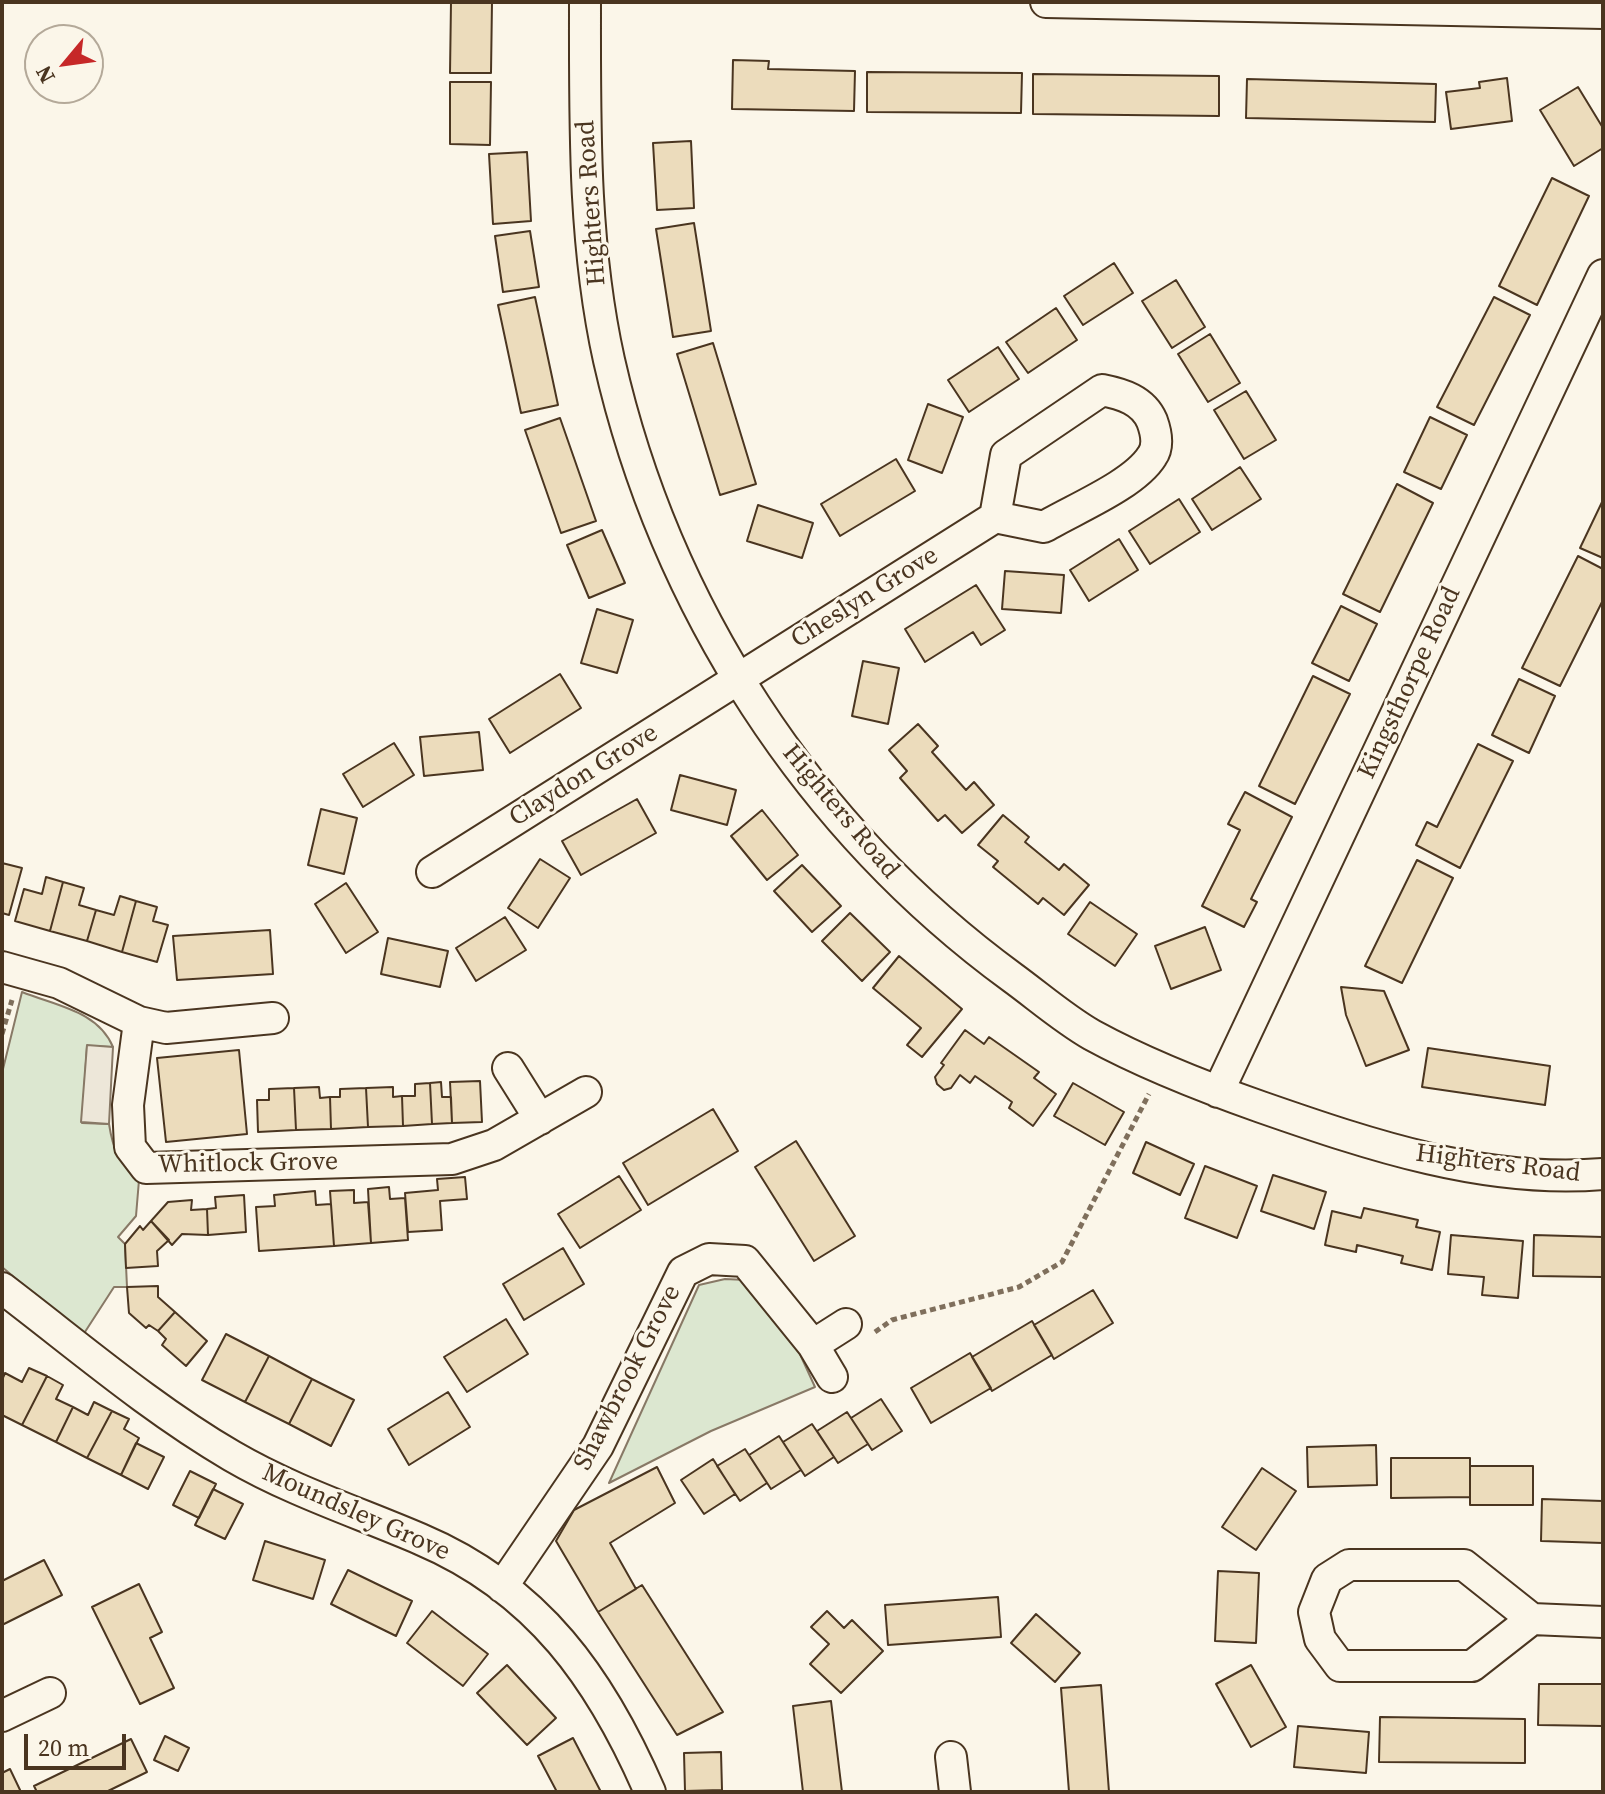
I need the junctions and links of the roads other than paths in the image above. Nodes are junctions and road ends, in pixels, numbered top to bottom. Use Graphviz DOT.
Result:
graph roads {
  1 [pos="585,2"];
  2 [pos="1046,2"];
  3 [pos="1603,13"];
  4 [pos="1603,275"];
  5 [pos="995,517"];
  6 [pos="736,679"];
  7 [pos="432,872"];
  8 [pos="2,967"];
  9 [pos="273,1018"];
  10 [pos="139,1022"];
  11 [pos="508,1068"];
  12 [pos="586,1092"];
  13 [pos="1218,1092"];
  14 [pos="540,1119"];
  15 [pos="1603,1174"];
  16 [pos="2,1288"];
  17 [pos="857,1330"];
  18 [pos="813,1345"];
  19 [pos="832,1377"];
  20 [pos="502,1587"];
  21 [pos="1532,1619"];
  22 [pos="1603,1622"];
  23 [pos="50,1693"];
  24 [pos="2,1716"];
  25 [pos="951,1757"];
  26 [pos="650,1792"];
  27 [pos="955,1792"];
  1 -- 6 [label="street, Highters Road"];
  2 -- 3 [label="street"];
  4 -- 13 [label="street, Kingsthorpe Road"];
  5 -- 5 [label="street"];
  5 -- 6 [label="street, Cheslyn Grove"];
  6 -- 7 [label="street, Claydon Grove"];
  6 -- 13 [label="street, Highters Road"];
  8 -- 10 [label="street"];
  9 -- 10 [label="street"];
  10 -- 14 [label="street, Whitlock Grove"];
  11 -- 14 [label="street"];
  12 -- 14 [label="street, Whitlock Grove"];
  13 -- 15 [label="street, Highters Road"];
  16 -- 20 [label="street, Moundsley Grove"];
  17 -- 18 [label="street"];
  18 -- 19 [label="street, Shawbrook Grove"];
  18 -- 20 [label="street, Shawbrook Grove"];
  20 -- 26 [label="street, Moundsley Grove"];
  21 -- 21 [label="street"];
  21 -- 22 [label="street"];
  23 -- 24 [label="street"];
  25 -- 27 [label="street"];
}
